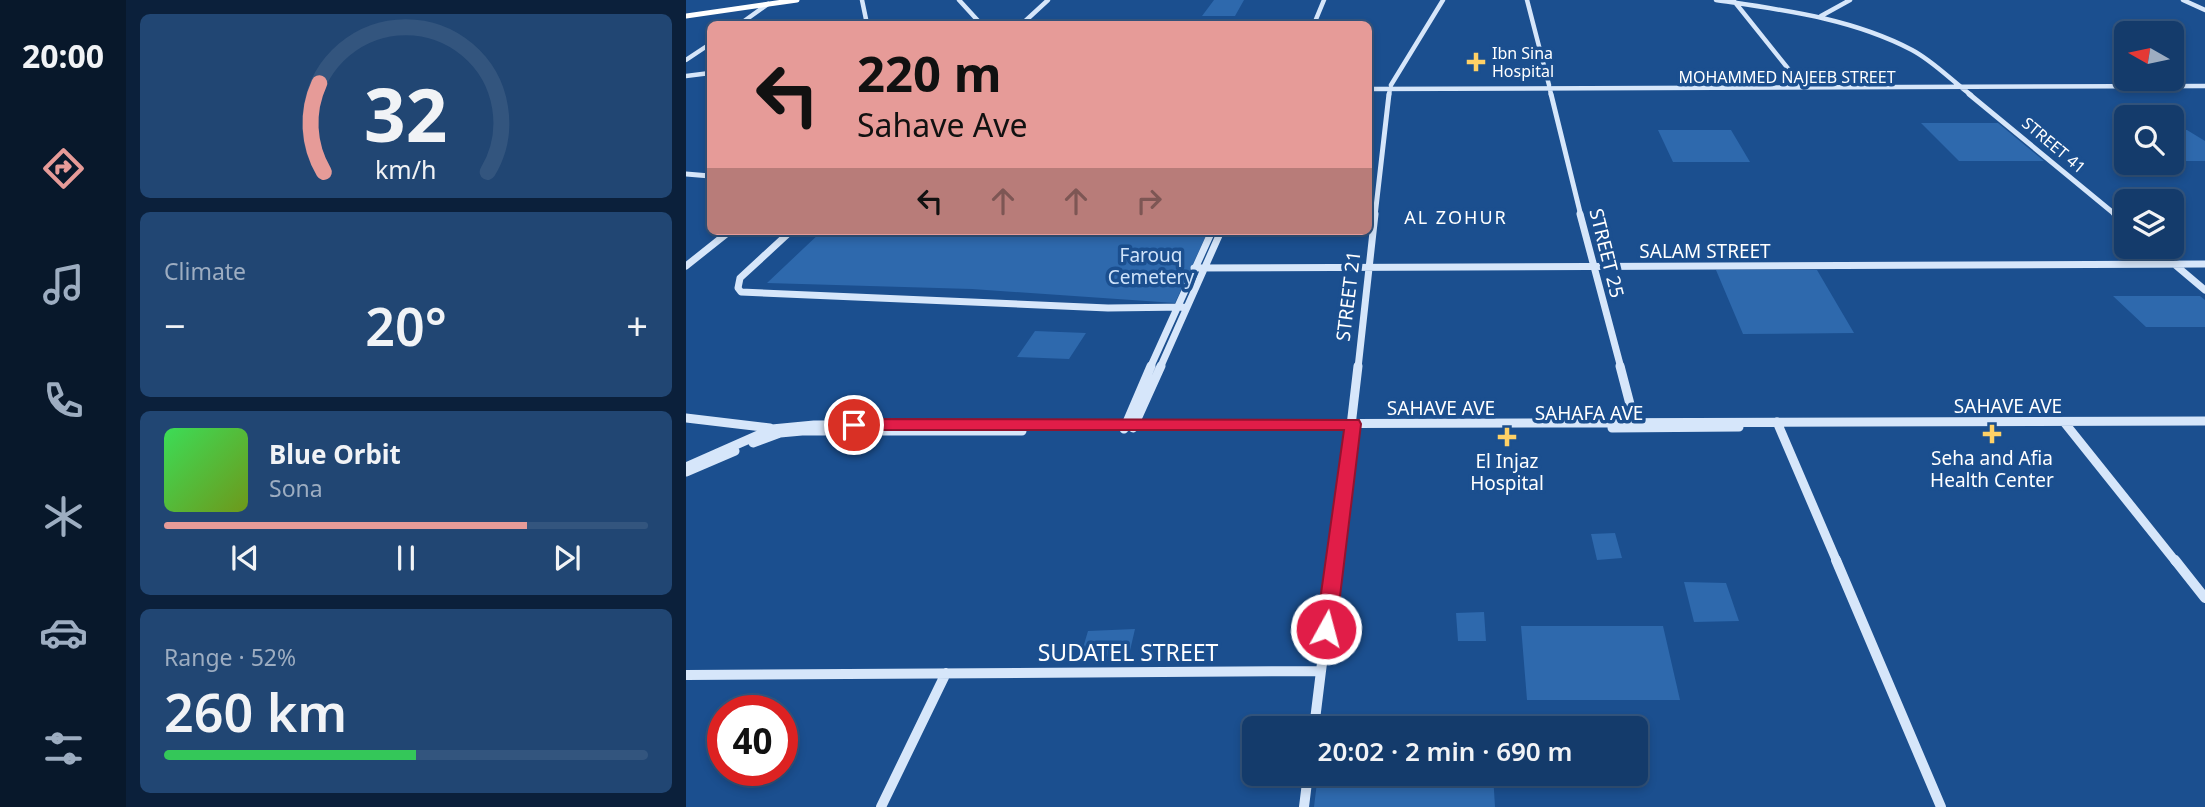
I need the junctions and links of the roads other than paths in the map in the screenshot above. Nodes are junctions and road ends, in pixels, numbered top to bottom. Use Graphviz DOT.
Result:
graph roads {
  1 [pos="785,0"];
  2 [pos="796,0"];
  3 [pos="862,0"];
  4 [pos="959,0"];
  5 [pos="1048,0"];
  6 [pos="1325,0"];
  7 [pos="1443,0"];
  8 [pos="1527,0"];
  9 [pos="1716,0"];
  10 [pos="1850,0"];
  11 [pos="2183,0"];
  12 [pos="1734,1"];
  13 [pos="756,4"];
  14 [pos="768,4"];
  15 [pos="2205,10"];
  16 [pos="686,15"];
  17 [pos="1821,16"];
  18 [pos="744,21"];
  19 [pos="866,21"];
  20 [pos="978,21"];
  21 [pos="1025,21"];
  22 [pos="1318,21"];
  23 [pos="707,46"];
  24 [pos="686,60"];
  25 [pos="707,73"];
  26 [pos="686,76"];
  27 [pos="2205,85"];
  28 [pos="1802,86"];
  29 [pos="1961,86"];
  30 [pos="1372,87"];
  31 [pos="1390,87"];
  32 [pos="1549,87"];
  33 [pos="689,174"];
  34 [pos="707,174"];
  35 [pos="2114,213"];
  36 [pos="725,235"];
  37 [pos="787,235"];
  38 [pos="1210,235"];
  39 [pos="1219,235"];
  40 [pos="2169,259"];
  41 [pos="2175,264"];
  42 [pos="2205,264"];
  43 [pos="686,266"];
  44 [pos="1594,267"];
  45 [pos="1194,268"];
  46 [pos="1204,268"];
  47 [pos="1369,268"];
  48 [pos="2205,290"];
  49 [pos="1181,296"];
  50 [pos="1176,307"];
  51 [pos="1186,307"];
  52 [pos="1163,308"];
  53 [pos="686,418"];
  54 [pos="1640,423"];
  55 [pos="2066,424"];
  56 [pos="2205,424"];
  57 [pos="1778,425"];
  58 [pos="1353,427"];
  59 [pos="1128,428"];
  60 [pos="772,429"];
  61 [pos="765,438"];
  62 [pos="686,467"];
  63 [pos="686,472"];
  64 [pos="2205,598"];
  65 [pos="1321,671"];
  66 [pos="946,673"];
  67 [pos="686,675"];
  68 [pos="1315,716"];
  69 [pos="1307,786"];
  70 [pos="881,807"];
  71 [pos="1304,807"];
  72 [pos="1941,807"];
  1 -- 14 [label="highway"];
  2 -- 14 [label="highway"];
  3 -- 19 [label="street"];
  4 -- 20 [label="street"];
  5 -- 21 [label="street"];
  6 -- 22 [label="street"];
  7 -- 31 [label="street, STREET 21"];
  8 -- 32 [label="street, STREET 25"];
  9 -- 12 [label="street, STREET 41"];
  10 -- 17 [label="street"];
  11 -- 15 [label="street"];
  12 -- 17 [label="street, STREET 41"];
  12 -- 28 [label="street"];
  13 -- 14 [label="highway"];
  13 -- 16 [label="highway"];
  13 -- 16 [label="highway"];
  14 -- 18 [label="street"];
  17 -- 29 [label="street, STREET 41"];
  23 -- 24 [label="street"];
  25 -- 26 [label="street"];
  27 -- 29 [label="street, MOHAMMED NAJEEB STREET"];
  28 -- 29 [label="street, MOHAMMED NAJEEB STREET"];
  28 -- 32 [label="street, MOHAMMED NAJEEB STREET"];
  29 -- 32 [label="street, MOHAMMED NAJEEB STREET"];
  29 -- 35 [label="street, STREET 41"];
  30 -- 31 [label="street, MOHAMMED NAJEEB STREET"];
  31 -- 32 [label="street, MOHAMMED NAJEEB STREET"];
  31 -- 47 [label="street, STREET 21"];
  32 -- 44 [label="street, STREET 25"];
  33 -- 34 [label="street"];
  36 -- 43 [label="street"];
  37 -- 52 [label="street"];
  38 -- 45 [label="street"];
  39 -- 46 [label="street"];
  40 -- 41 [label="street"];
  41 -- 42 [label="street, SALAM STREET"];
  41 -- 44 [label="street, SALAM STREET"];
  41 -- 48 [label="street"];
  44 -- 47 [label="street, SALAM STREET"];
  44 -- 54 [label="street, STREET 25"];
  45 -- 46 [label="street, SALAM STREET"];
  45 -- 49 [label="street"];
  46 -- 47 [label="street, SALAM STREET"];
  46 -- 51 [label="street"];
  47 -- 58 [label="street, STREET 21"];
  49 -- 50 [label="street"];
  49 -- 52 [label="street"];
  50 -- 51 [label="street"];
  50 -- 52 [label="street"];
  50 -- 59 [label="street"];
  51 -- 59 [label="street"];
  53 -- 60 [label="street"];
  54 -- 57 [label="street, SAHAVE AVE"];
  54 -- 58 [label="street, SAHAVE AVE"];
  55 -- 56 [label="street, SAHAFA AVE"];
  55 -- 57 [label="street, SAHAFA AVE"];
  55 -- 64 [label="street"];
  57 -- 58 [label="street, SAHAFA AVE"];
  57 -- 72 [label="street"];
  58 -- 59 [label="street, SAHAFA AVE"];
  58 -- 65 [label="street"];
  59 -- 60 [label="street"];
  59 -- 61 [label="street, SAHAFA AVE"];
  60 -- 61 [label="street"];
  60 -- 62 [label="street"];
  61 -- 63 [label="street, SAHAFA AVE"];
  65 -- 66 [label="street, SUDATEL STREET"];
  65 -- 68 [label="street"];
  66 -- 67 [label="street, SUDATEL STREET"];
  66 -- 70 [label="street"];
  69 -- 71 [label="street"];
}
